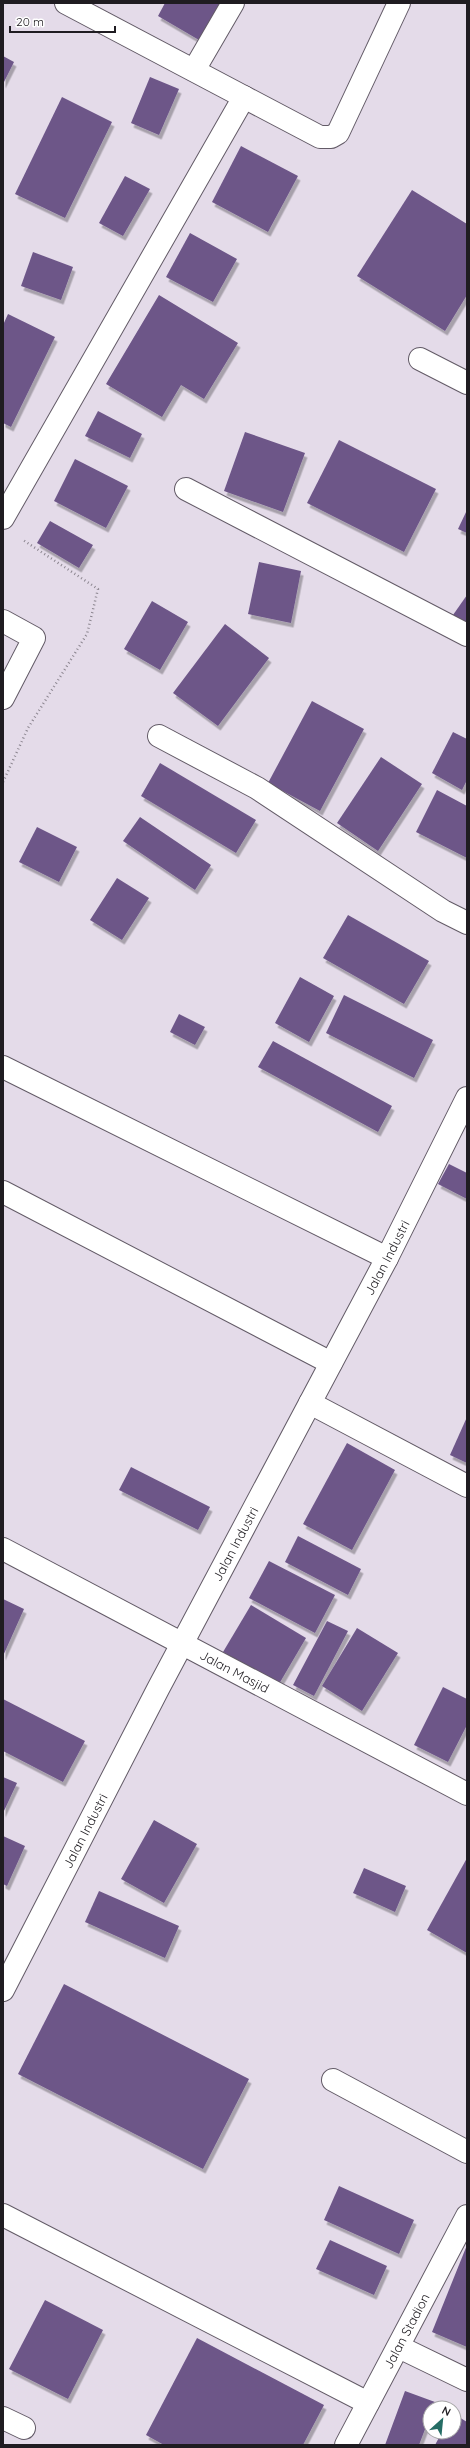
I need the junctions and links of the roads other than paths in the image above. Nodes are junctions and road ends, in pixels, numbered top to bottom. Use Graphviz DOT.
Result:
graph roads {
  1 [pos="66,3"];
  2 [pos="233,3"];
  3 [pos="399,3"];
  4 [pos="194,70"];
  5 [pos="244,96"];
  6 [pos="420,359"];
  7 [pos="467,383"];
  8 [pos="186,489"];
  9 [pos="3,518"];
  10 [pos="3,621"];
  11 [pos="467,635"];
  12 [pos="3,698"];
  13 [pos="159,736"];
  14 [pos="467,923"];
  15 [pos="3,1067"];
  16 [pos="467,1098"];
  17 [pos="3,1192"];
  18 [pos="387,1258"];
  19 [pos="331,1363"];
  20 [pos="310,1403"];
  21 [pos="467,1486"];
  22 [pos="3,1549"];
  23 [pos="183,1643"];
  24 [pos="467,1794"];
  25 [pos="3,1990"];
  26 [pos="333,2080"];
  27 [pos="467,2152"];
  28 [pos="3,2215"];
  29 [pos="467,2216"];
  30 [pos="399,2347"];
  31 [pos="467,2380"];
  32 [pos="368,2403"];
  33 [pos="3,2418"];
  34 [pos="24,2428"];
  35 [pos="346,2445"];
  1 -- 4 [label="street"];
  2 -- 4 [label="street"];
  3 -- 5 [label="street"];
  4 -- 5 [label="street"];
  5 -- 9 [label="street"];
  6 -- 7 [label="street"];
  8 -- 11 [label="street"];
  10 -- 12 [label="street"];
  13 -- 14 [label="street"];
  15 -- 18 [label="street"];
  16 -- 18 [label="street, Jalan Industri"];
  17 -- 19 [label="street"];
  18 -- 19 [label="street, Jalan Industri"];
  19 -- 20 [label="street, Jalan Industri"];
  20 -- 21 [label="street"];
  20 -- 23 [label="street, Jalan Industri"];
  22 -- 23 [label="street, Jalan Masjid"];
  23 -- 24 [label="street, Jalan Masjid"];
  23 -- 25 [label="street, Jalan Industri"];
  26 -- 27 [label="street"];
  28 -- 32 [label="street"];
  29 -- 30 [label="street, Jalan Stadion"];
  30 -- 31 [label="street"];
  30 -- 32 [label="street, Jalan Stadion"];
  32 -- 35 [label="street, Jalan Stadion"];
  33 -- 34 [label="street"];
}
